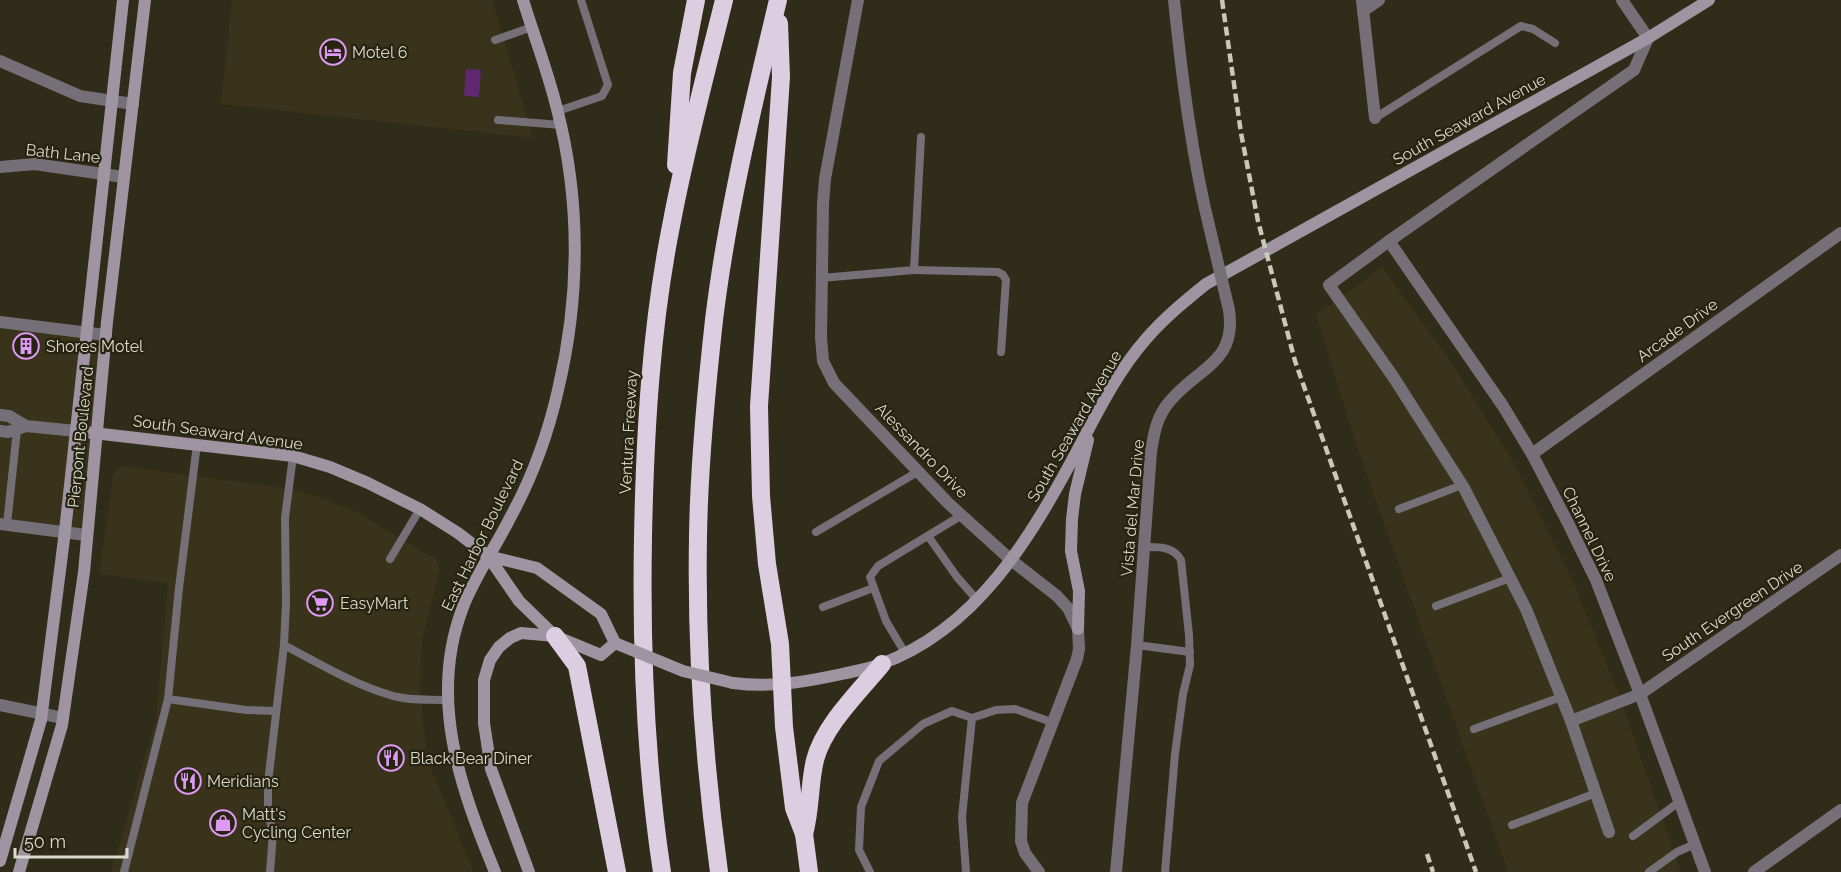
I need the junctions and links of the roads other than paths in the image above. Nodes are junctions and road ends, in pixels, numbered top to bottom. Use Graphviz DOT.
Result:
graph roads {
  1 [pos="123,0"];
  2 [pos="145,0"];
  3 [pos="581,0"];
  4 [pos="696,0"];
  5 [pos="724,0"];
  6 [pos="778,0"];
  7 [pos="858,0"];
  8 [pos="1174,0"];
  9 [pos="1379,0"];
  10 [pos="1622,0"];
  11 [pos="1708,0"];
  12 [pos="525,1"];
  13 [pos="1363,6"];
  14 [pos="531,27"];
  15 [pos="1648,38"];
  16 [pos="495,40"];
  17 [pos="1555,43"];
  18 [pos="0,61"];
  19 [pos="111,101"];
  20 [pos="133,104"];
  21 [pos="558,111"];
  22 [pos="1375,117"];
  23 [pos="498,120"];
  24 [pos="561,125"];
  25 [pos="921,137"];
  26 [pos="0,167"];
  27 [pos="103,174"];
  28 [pos="123,177"];
  29 [pos="672,221"];
  30 [pos="1841,233"];
  31 [pos="1389,241"];
  32 [pos="914,270"];
  33 [pos="821,278"];
  34 [pos="0,322"];
  35 [pos="86,332"];
  36 [pos="106,335"];
  37 [pos="1000,352"];
  38 [pos="0,415"];
  39 [pos="1092,422"];
  40 [pos="22,428"];
  41 [pos="0,431"];
  42 [pos="76,431"];
  43 [pos="97,433"];
  44 [pos="197,444"];
  45 [pos="1532,454"];
  46 [pos="293,456"];
  47 [pos="919,471"];
  48 [pos="1462,485"];
  49 [pos="420,509"];
  50 [pos="1398,509"];
  51 [pos="962,515"];
  52 [pos="4,524"];
  53 [pos="65,531"];
  54 [pos="816,532"];
  55 [pos="86,535"];
  56 [pos="928,536"];
  57 [pos="1145,547"];
  58 [pos="1841,555"];
  59 [pos="488,556"];
  60 [pos="390,559"];
  61 [pos="1011,560"];
  62 [pos="1510,578"];
  63 [pos="873,588"];
  64 [pos="978,601"];
  65 [pos="1436,606"];
  66 [pos="823,607"];
  67 [pos="1078,629"];
  68 [pos="555,636"];
  69 [pos="615,643"];
  70 [pos="284,645"];
  71 [pos="1137,645"];
  72 [pos="1190,652"];
  73 [pos="905,653"];
  74 [pos="882,664"];
  75 [pos="782,685"];
  76 [pos="1640,694"];
  77 [pos="1561,697"];
  78 [pos="168,699"];
  79 [pos="447,700"];
  80 [pos="0,705"];
  81 [pos="275,711"];
  82 [pos="42,714"];
  83 [pos="63,718"];
  84 [pos="972,718"];
  85 [pos="1571,721"];
  86 [pos="1054,723"];
  87 [pos="1474,729"];
  88 [pos="1596,793"];
  89 [pos="1679,802"];
  90 [pos="1841,810"];
  91 [pos="1512,825"];
  92 [pos="1609,832"];
  93 [pos="804,834"];
  94 [pos="1633,836"];
  95 [pos="1695,844"];
  96 [pos="0,861"];
  97 [pos="19,872"];
  98 [pos="124,872"];
  99 [pos="270,872"];
  100 [pos="495,872"];
  101 [pos="529,872"];
  102 [pos="617,872"];
  103 [pos="662,872"];
  104 [pos="719,872"];
  105 [pos="809,872"];
  106 [pos="870,872"];
  107 [pos="966,872"];
  108 [pos="1039,872"];
  109 [pos="1116,872"];
  110 [pos="1166,872"];
  111 [pos="1649,872"];
  112 [pos="1705,872"];
  113 [pos="1754,872"];
  1 -- 19 [label="main road, Pierpont Boulevard"];
  2 -- 20 [label="main road, Pierpont Boulevard"];
  3 -- 21 [label="lane"];
  4 -- 29 [label="highway"];
  5 -- 29 [label="highway, Ventura Freeway"];
  6 -- 75 [label="highway"];
  6 -- 104 [label="highway"];
  7 -- 33 [label="street, Alessandro Drive"];
  8 -- 57 [label="street, Vista del Mar Drive, bridge"];
  9 -- 13 [label="street"];
  10 -- 15 [label="street"];
  11 -- 15 [label="main road, South Seaward Avenue"];
  12 -- 14 [label="main road, East Harbor Boulevard"];
  13 -- 22 [label="street"];
  14 -- 16 [label="lane"];
  14 -- 21 [label="main road, East Harbor Boulevard"];
  15 -- 31 [label="street"];
  15 -- 39 [label="main road, South Seaward Avenue"];
  17 -- 22 [label="lane"];
  18 -- 19 [label="street"];
  19 -- 20 [label="street"];
  19 -- 27 [label="main road, Pierpont Boulevard"];
  20 -- 28 [label="main road, Pierpont Boulevard"];
  21 -- 24 [label="main road, East Harbor Boulevard"];
  23 -- 24 [label="lane"];
  24 -- 59 [label="main road, East Harbor Boulevard"];
  25 -- 32 [label="lane"];
  26 -- 27 [label="street, Bath Lane"];
  27 -- 28 [label="street, Bath Lane"];
  27 -- 35 [label="main road, Pierpont Boulevard"];
  28 -- 36 [label="main road, Pierpont Boulevard"];
  29 -- 103 [label="highway, Ventura Freeway"];
  30 -- 45 [label="street, Arcade Drive"];
  31 -- 45 [label="street, Channel Drive"];
  31 -- 48 [label="street"];
  32 -- 33 [label="lane"];
  32 -- 37 [label="lane"];
  33 -- 47 [label="street, Alessandro Drive"];
  34 -- 35 [label="street"];
  35 -- 36 [label="street"];
  35 -- 42 [label="main road, Pierpont Boulevard"];
  36 -- 43 [label="main road, Pierpont Boulevard"];
  38 -- 40 [label="street, South Seaward Avenue"];
  39 -- 61 [label="main road, South Seaward Avenue"];
  39 -- 67 [label="main road"];
  40 -- 41 [label="street, South Seaward Avenue"];
  40 -- 42 [label="street, South Seaward Avenue"];
  40 -- 52 [label="lane"];
  42 -- 43 [label="main road, South Seaward Avenue"];
  42 -- 53 [label="main road, Pierpont Boulevard"];
  43 -- 44 [label="main road, South Seaward Avenue"];
  43 -- 55 [label="main road, Pierpont Boulevard"];
  44 -- 46 [label="main road, South Seaward Avenue"];
  44 -- 78 [label="lane"];
  45 -- 76 [label="street, Channel Drive"];
  46 -- 49 [label="main road, South Seaward Avenue"];
  46 -- 70 [label="lane"];
  47 -- 51 [label="street, Alessandro Drive"];
  47 -- 54 [label="lane"];
  48 -- 50 [label="lane"];
  48 -- 62 [label="street"];
  49 -- 59 [label="main road, South Seaward Avenue"];
  49 -- 60 [label="lane"];
  51 -- 56 [label="lane"];
  51 -- 61 [label="street, Alessandro Drive"];
  52 -- 53 [label="street"];
  53 -- 55 [label="street"];
  53 -- 82 [label="main road, Pierpont Boulevard"];
  55 -- 83 [label="main road, Pierpont Boulevard"];
  56 -- 63 [label="lane"];
  56 -- 64 [label="lane"];
  57 -- 71 [label="street, Vista del Mar Drive"];
  57 -- 72 [label="lane"];
  58 -- 76 [label="street, South Evergreen Drive"];
  59 -- 68 [label="main road, South Seaward Avenue"];
  59 -- 69 [label="main road, South Seaward Avenue"];
  59 -- 79 [label="main road, East Harbor Boulevard"];
  61 -- 64 [label="main road, South Seaward Avenue"];
  61 -- 67 [label="street, Alessandro Drive"];
  62 -- 65 [label="lane"];
  62 -- 77 [label="street"];
  63 -- 66 [label="lane"];
  63 -- 73 [label="lane"];
  64 -- 73 [label="main road, South Seaward Avenue"];
  67 -- 86 [label="street"];
  68 -- 69 [label="main road, South Seaward Avenue"];
  68 -- 101 [label="main road"];
  68 -- 102 [label="highway"];
  69 -- 75 [label="main road, South Seaward Avenue, bridge"];
  70 -- 79 [label="lane"];
  70 -- 81 [label="lane"];
  71 -- 72 [label="lane"];
  71 -- 109 [label="street, Vista del Mar Drive"];
  72 -- 110 [label="lane"];
  73 -- 74 [label="main road, South Seaward Avenue"];
  74 -- 75 [label="main road, South Seaward Avenue"];
  74 -- 93 [label="highway"];
  75 -- 93 [label="highway"];
  76 -- 85 [label="street, South Evergreen Drive"];
  76 -- 89 [label="street, Channel Drive"];
  77 -- 85 [label="street"];
  77 -- 87 [label="lane"];
  78 -- 81 [label="lane"];
  78 -- 98 [label="lane"];
  79 -- 100 [label="main road, East Harbor Boulevard"];
  80 -- 82 [label="street"];
  81 -- 99 [label="lane"];
  82 -- 83 [label="street"];
  82 -- 96 [label="main road, Pierpont Boulevard"];
  83 -- 97 [label="main road, Pierpont Boulevard"];
  84 -- 86 [label="lane"];
  84 -- 106 [label="lane"];
  84 -- 107 [label="lane"];
  85 -- 88 [label="street"];
  86 -- 108 [label="street"];
  88 -- 91 [label="lane"];
  88 -- 92 [label="street"];
  89 -- 94 [label="lane"];
  89 -- 95 [label="street, Channel Drive"];
  90 -- 113 [label="street"];
  93 -- 105 [label="highway"];
  95 -- 111 [label="lane"];
  95 -- 112 [label="street, Channel Drive"];
}
